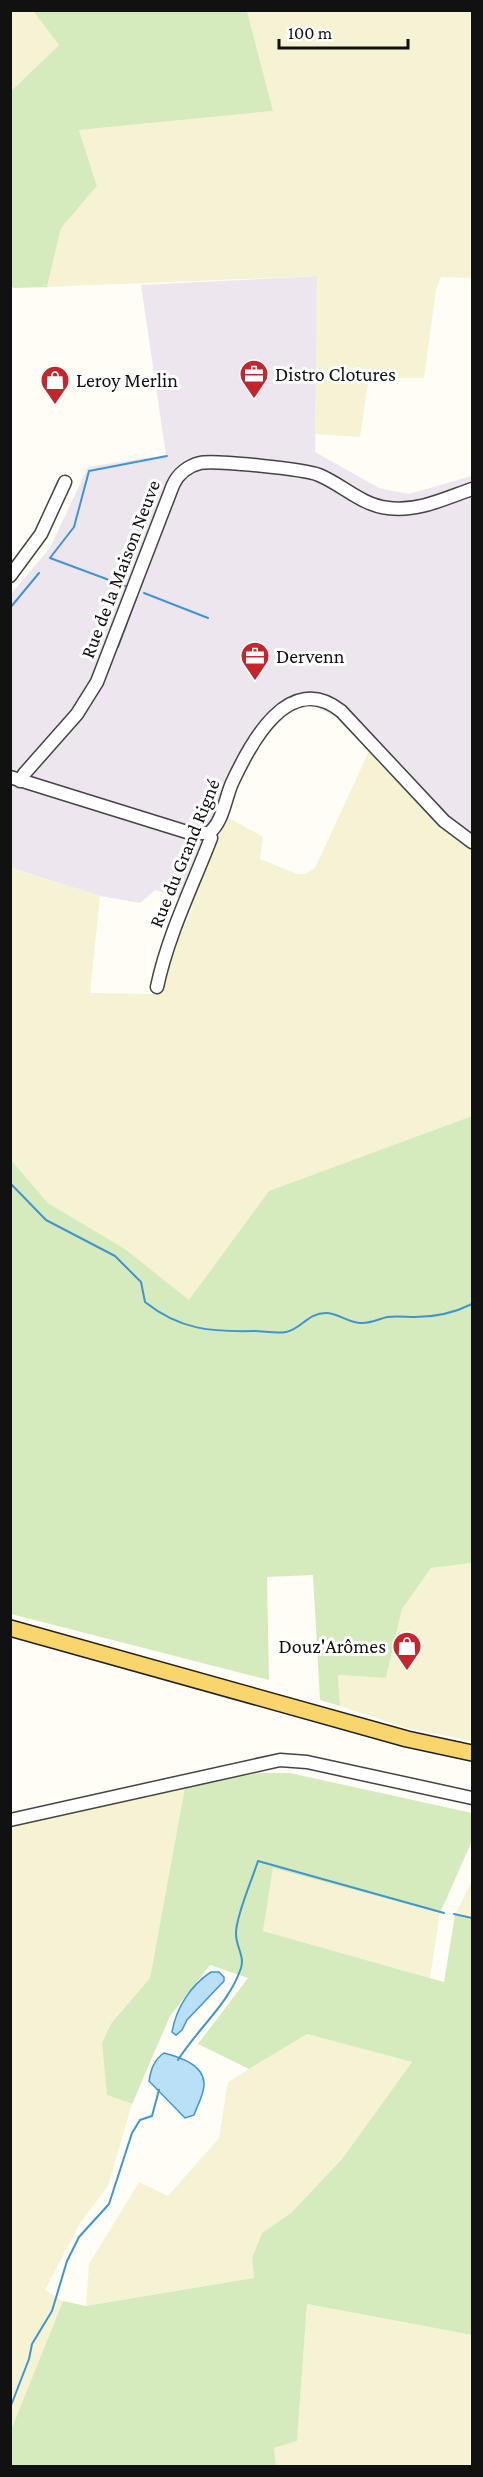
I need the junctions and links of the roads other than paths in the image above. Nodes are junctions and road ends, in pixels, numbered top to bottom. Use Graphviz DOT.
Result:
graph roads {
  1 [pos="65,482"];
  2 [pos="472,489"];
  3 [pos="10,576"];
  4 [pos="15,779"];
  5 [pos="209,833"];
  6 [pos="472,842"];
  7 [pos="157,987"];
  8 [pos="10,1628"];
  9 [pos="472,1753"];
  10 [pos="472,1798"];
  11 [pos="10,1820"];
  1 -- 3 [label="street"];
  2 -- 4 [label="street, Rue de la Maison Neuve"];
  4 -- 5 [label="street"];
  5 -- 6 [label="street, Rue du Grand Rigné"];
  5 -- 7 [label="street, Rue du Grand Rigné"];
  8 -- 9 [label="main road"];
  10 -- 11 [label="street"];
}
